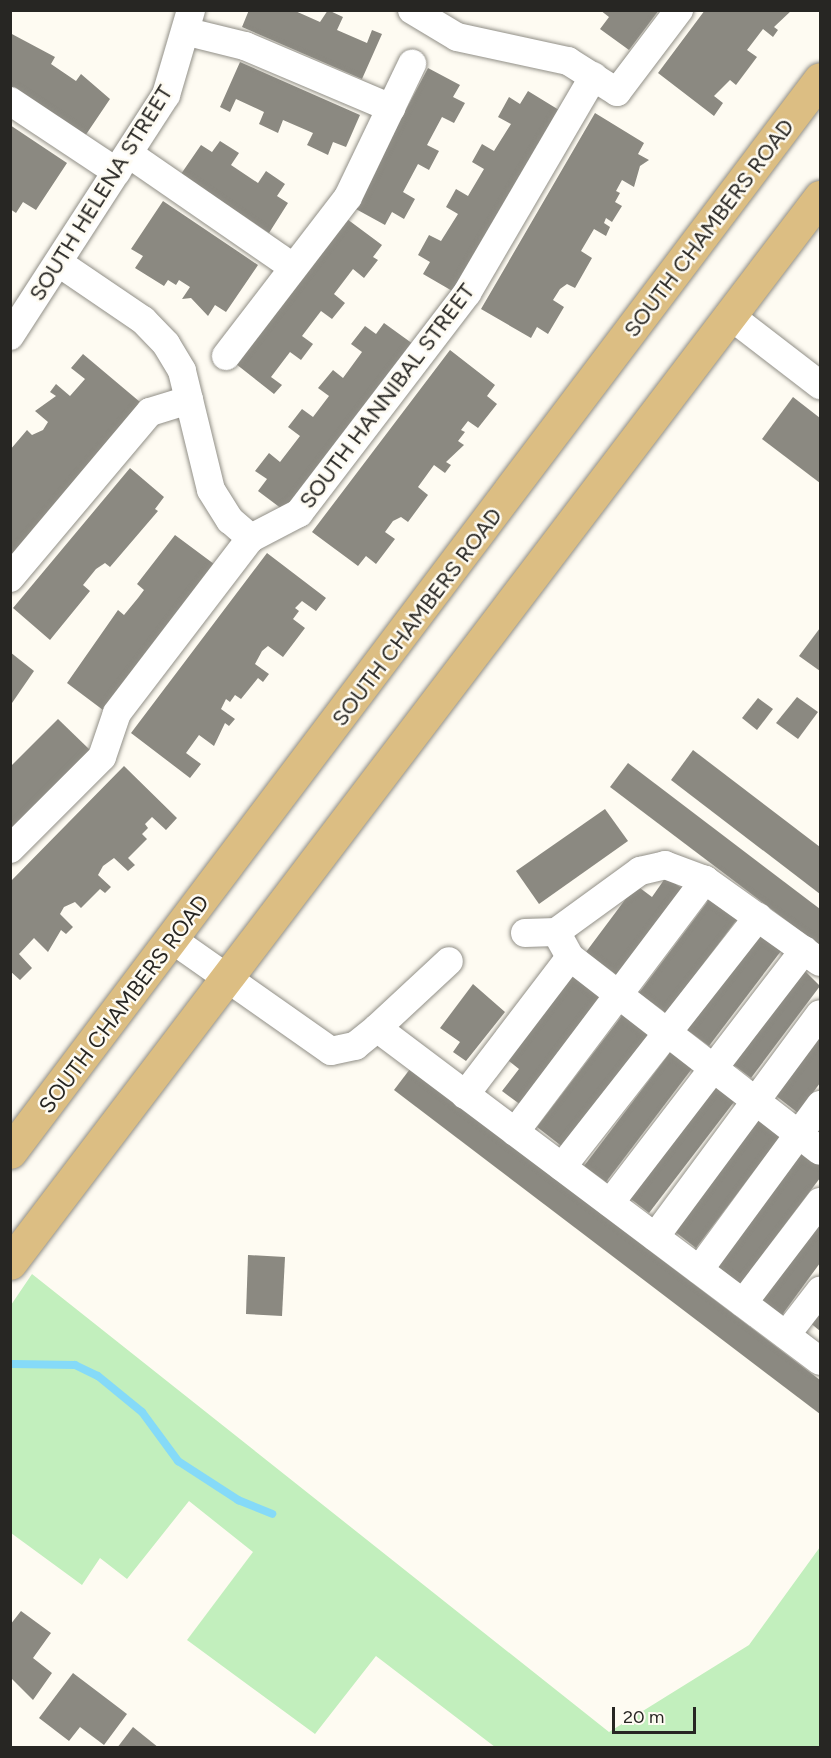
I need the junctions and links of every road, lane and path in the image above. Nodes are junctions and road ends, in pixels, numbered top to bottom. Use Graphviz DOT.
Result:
graph roads {
  1 [pos="412,10"];
  2 [pos="679,10"];
  3 [pos="441,19"];
  4 [pos="190,21"];
  5 [pos="412,64"];
  6 [pos="594,76"];
  7 [pos="820,79"];
  8 [pos="10,101"];
  9 [pos="391,108"];
  10 [pos="123,163"];
  11 [pos="820,196"];
  12 [pos="59,263"];
  13 [pos="293,267"];
  14 [pos="729,315"];
  15 [pos="10,336"];
  16 [pos="226,356"];
  17 [pos="820,386"];
  18 [pos="189,400"];
  19 [pos="251,538"];
  20 [pos="10,578"];
  21 [pos="10,849"];
  22 [pos="705,880"];
  23 [pos="758,917"];
  24 [pos="525,933"];
  25 [pos="173,940"];
  26 [pos="563,944"];
  27 [pos="812,956"];
  28 [pos="449,961"];
  29 [pos="227,978"];
  30 [pos="620,996"];
  31 [pos="820,1014"];
  32 [pos="377,1028"];
  33 [pos="667,1032"];
  34 [pos="713,1068"];
  35 [pos="465,1095"];
  36 [pos="755,1100"];
  37 [pos="820,1105"];
  38 [pos="515,1132"];
  39 [pos="810,1142"];
  40 [pos="10,1152"];
  41 [pos="562,1167"];
  42 [pos="820,1202"];
  43 [pos="610,1203"];
  44 [pos="655,1237"];
  45 [pos="10,1263"];
  46 [pos="699,1270"];
  47 [pos="820,1291"];
  48 [pos="743,1303"];
  49 [pos="786,1335"];
  50 [pos="820,1361"];
  1 -- 3 [label="street"];
  2 -- 6 [label="street"];
  3 -- 6 [label="street"];
  4 -- 9 [label="street"];
  4 -- 10 [label="street, SOUTH HELENA STREET"];
  5 -- 9 [label="street"];
  6 -- 19 [label="street, SOUTH HANNIBAL STREET"];
  7 -- 25 [label="main road, SOUTH CHAMBERS ROAD"];
  8 -- 10 [label="street"];
  9 -- 13 [label="street"];
  10 -- 12 [label="street, SOUTH HELENA STREET"];
  10 -- 13 [label="street"];
  11 -- 14 [label="main road"];
  12 -- 15 [label="street, SOUTH HELENA STREET"];
  12 -- 18 [label="street"];
  13 -- 16 [label="street"];
  14 -- 17 [label="street"];
  14 -- 29 [label="main road"];
  18 -- 19 [label="street"];
  18 -- 20 [label="street"];
  19 -- 21 [label="street, SOUTH HANNIBAL STREET"];
  22 -- 23 [label="street"];
  22 -- 26 [label="street"];
  22 -- 30 [label="street"];
  23 -- 27 [label="street"];
  23 -- 33 [label="street"];
  24 -- 26 [label="street"];
  25 -- 29 [label="street"];
  25 -- 40 [label="main road, SOUTH CHAMBERS ROAD"];
  26 -- 30 [label="street"];
  26 -- 35 [label="street"];
  27 -- 34 [label="street"];
  28 -- 32 [label="street"];
  29 -- 32 [label="street"];
  29 -- 45 [label="main road"];
  30 -- 33 [label="street"];
  30 -- 38 [label="street"];
  31 -- 36 [label="street"];
  32 -- 35 [label="street"];
  33 -- 34 [label="street"];
  33 -- 41 [label="street"];
  34 -- 36 [label="street"];
  34 -- 43 [label="street"];
  35 -- 38 [label="street"];
  36 -- 39 [label="street"];
  36 -- 44 [label="street"];
  37 -- 39 [label="street"];
  38 -- 41 [label="street"];
  39 -- 46 [label="street"];
  41 -- 43 [label="street"];
  42 -- 48 [label="street"];
  43 -- 44 [label="street"];
  44 -- 46 [label="street"];
  46 -- 48 [label="street"];
  47 -- 49 [label="street"];
  48 -- 49 [label="street"];
  49 -- 50 [label="street"];
}
